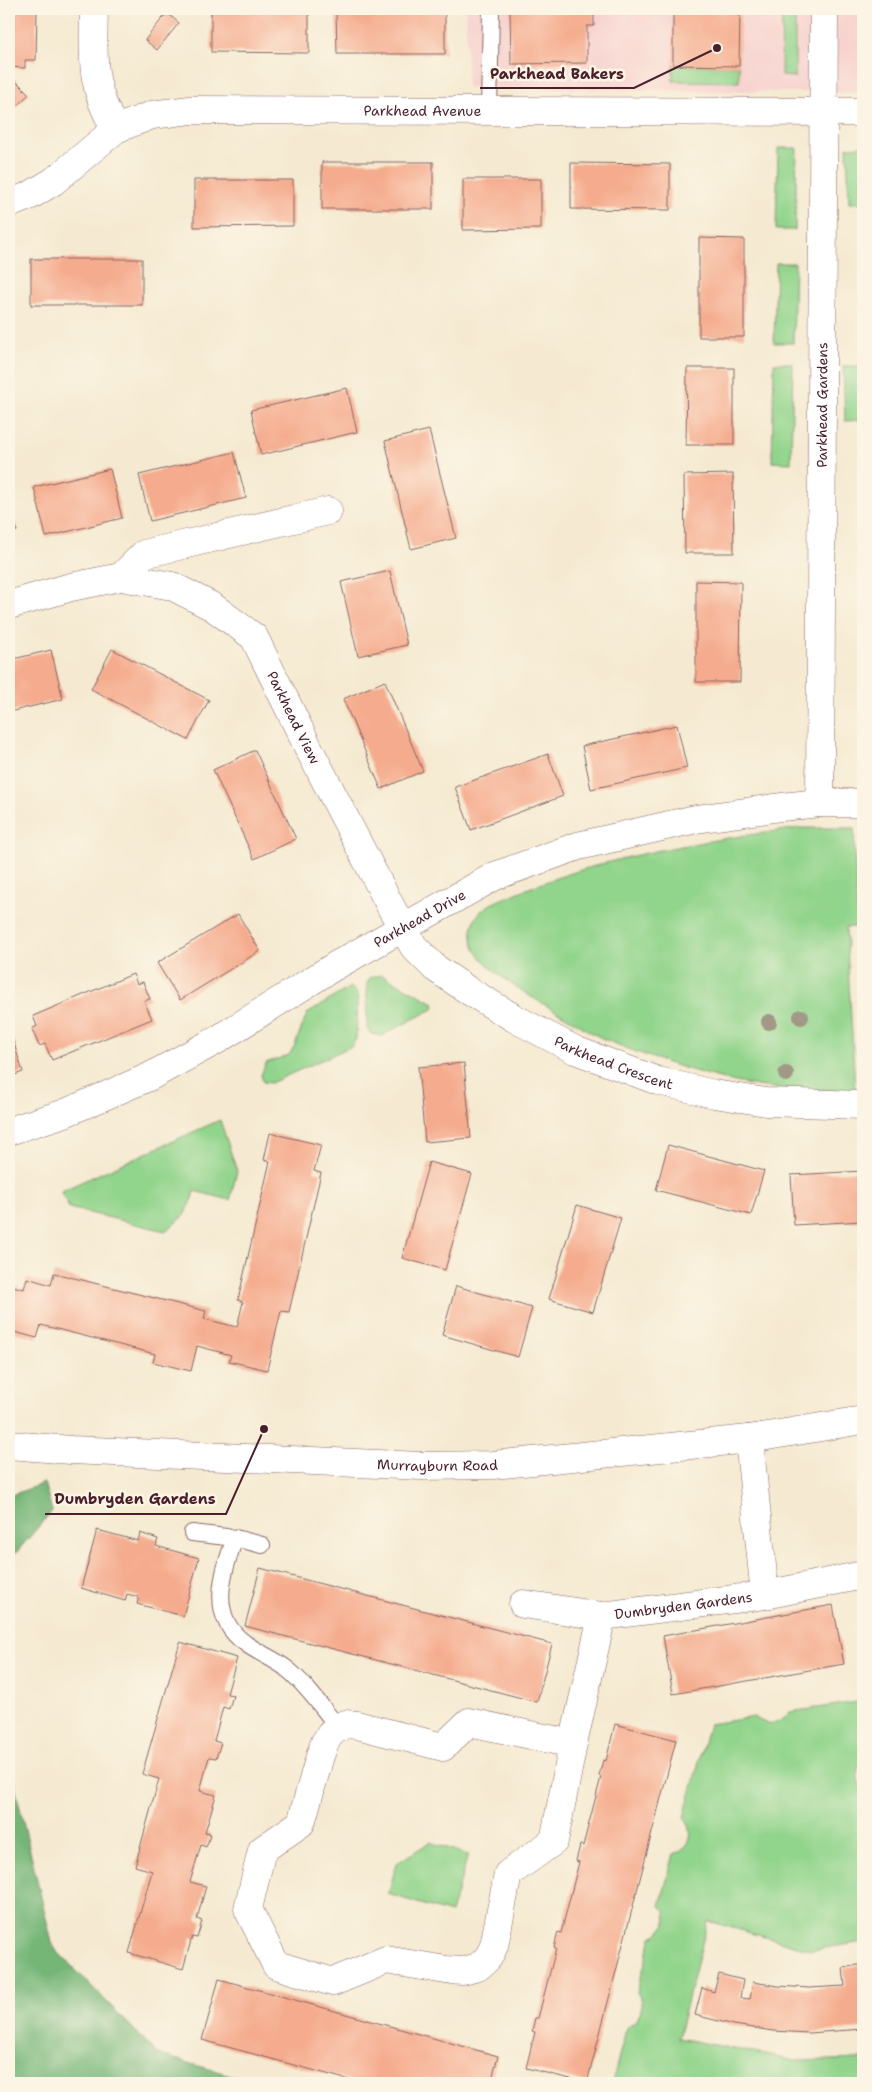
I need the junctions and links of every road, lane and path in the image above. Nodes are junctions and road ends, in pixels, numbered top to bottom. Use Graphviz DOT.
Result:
graph roads {
  1 [pos="94,9"];
  2 [pos="491,9"];
  3 [pos="824,9"];
  4 [pos="488,112"];
  5 [pos="824,112"];
  6 [pos="863,112"];
  7 [pos="116,129"];
  8 [pos="9,204"];
  9 [pos="328,511"];
  10 [pos="120,577"];
  11 [pos="9,605"];
  12 [pos="820,803"];
  13 [pos="863,803"];
  14 [pos="403,929"];
  15 [pos="863,1105"];
  16 [pos="9,1131"];
  17 [pos="863,1420"];
  18 [pos="749,1439"];
  19 [pos="9,1445"];
  20 [pos="192,1533"];
  21 [pos="235,1538"];
  22 [pos="262,1545"];
  23 [pos="863,1575"];
  24 [pos="765,1595"];
  25 [pos="523,1604"];
  26 [pos="602,1616"];
  27 [pos="338,1727"];
  28 [pos="573,1744"];
  1 -- 7 [label="street"];
  2 -- 4 [label="lane"];
  3 -- 5 [label="street, Parkhead Gardens"];
  4 -- 5 [label="street, Parkhead Avenue"];
  4 -- 7 [label="street, Parkhead Avenue"];
  5 -- 6 [label="street, Parkhead Avenue"];
  5 -- 12 [label="street, Parkhead Gardens"];
  7 -- 8 [label="street, Parkhead Avenue"];
  9 -- 10 [label="street"];
  10 -- 11 [label="street, Parkhead View"];
  10 -- 14 [label="street, Parkhead View"];
  12 -- 13 [label="street, Parkhead Drive"];
  12 -- 14 [label="street, Parkhead Drive"];
  14 -- 15 [label="street, Parkhead Crescent"];
  14 -- 16 [label="street, Parkhead Drive"];
  17 -- 18 [label="street, Murrayburn Road"];
  18 -- 19 [label="street, Murrayburn Road"];
  18 -- 24 [label="street, Dumbryden Gardens"];
  20 -- 21 [label="lane"];
  21 -- 22 [label="lane"];
  21 -- 27 [label="lane"];
  23 -- 24 [label="street, Dumbryden Gardens"];
  24 -- 26 [label="street, Dumbryden Gardens"];
  25 -- 26 [label="street, Dumbryden Gardens"];
  26 -- 28 [label="street, Dumbryden Gardens"];
  27 -- 28 [label="street"];
  27 -- 28 [label="street, Dumbryden Gardens"];
}
